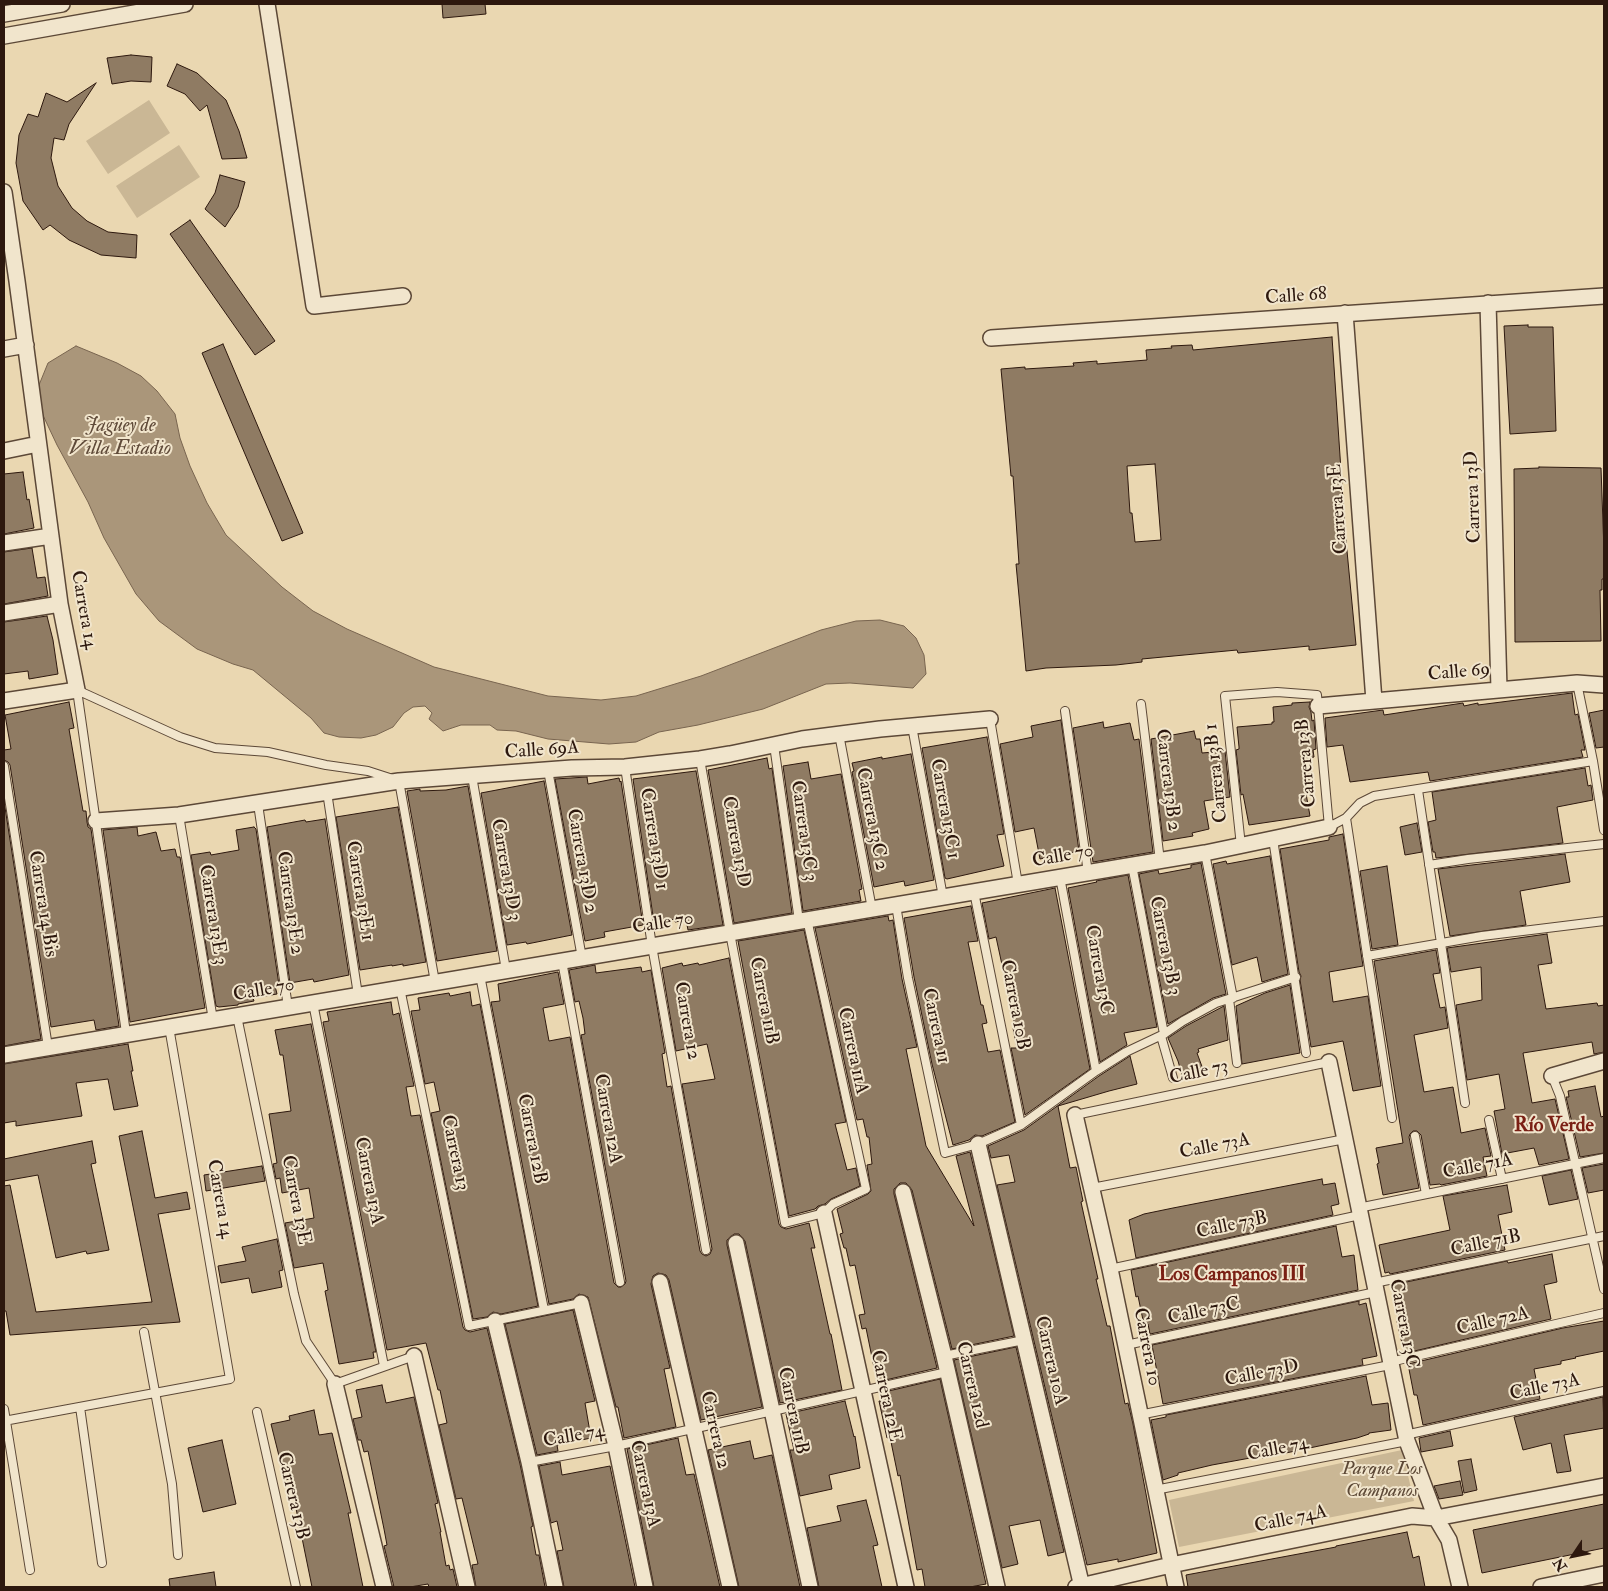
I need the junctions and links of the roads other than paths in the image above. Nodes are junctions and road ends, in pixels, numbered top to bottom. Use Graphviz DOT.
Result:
graph roads {
  1 [pos="62,4"];
  2 [pos="185,4"];
  3 [pos="267,4"];
  4 [pos="123,9"];
  5 [pos="101,11"];
  6 [pos="4,14"];
  7 [pos="4,36"];
  8 [pos="4,192"];
  9 [pos="403,296"];
  10 [pos="1604,296"];
  11 [pos="1488,304"];
  12 [pos="1345,313"];
  13 [pos="990,338"];
  14 [pos="26,345"];
  15 [pos="4,349"];
  16 [pos="38,444"];
  17 [pos="4,451"];
  18 [pos="51,536"];
  19 [pos="4,543"];
  20 [pos="60,604"];
  21 [pos="4,613"];
  22 [pos="1577,683"];
  23 [pos="1604,685"];
  24 [pos="1499,689"];
  25 [pos="77,690"];
  26 [pos="4,701"];
  27 [pos="1318,701"];
  28 [pos="1374,701"];
  29 [pos="1141,704"];
  30 [pos="1065,711"];
  31 [pos="990,719"];
  32 [pos="912,726"];
  33 [pos="839,734"];
  34 [pos="774,745"];
  35 [pos="700,758"];
  36 [pos="1593,761"];
  37 [pos="4,766"];
  38 [pos="625,767"];
  39 [pos="548,770"];
  40 [pos="472,776"];
  41 [pos="399,781"];
  42 [pos="1418,790"];
  43 [pos="327,792"];
  44 [pos="258,804"];
  45 [pos="179,815"];
  46 [pos="1346,818"];
  47 [pos="96,821"];
  48 [pos="1329,827"];
  49 [pos="1604,830"];
  50 [pos="1273,839"];
  51 [pos="1604,844"];
  52 [pos="1241,846"];
  53 [pos="1205,853"];
  54 [pos="1160,861"];
  55 [pos="1132,865"];
  56 [pos="1428,865"];
  57 [pos="1088,873"];
  58 [pos="1060,877"];
  59 [pos="1018,884"];
  60 [pos="974,892"];
  61 [pos="943,897"];
  62 [pos="896,905"];
  63 [pos="872,909"];
  64 [pos="803,920"];
  65 [pos="1604,921"];
  66 [pos="730,933"];
  67 [pos="1440,943"];
  68 [pos="652,946"];
  69 [pos="1367,956"];
  70 [pos="582,958"];
  71 [pos="562,961"];
  72 [pos="506,970"];
  73 [pos="480,975"];
  74 [pos="1296,977"];
  75 [pos="435,982"];
  76 [pos="400,988"];
  77 [pos="358,995"];
  78 [pos="1231,998"];
  79 [pos="313,1003"];
  80 [pos="288,1007"];
  81 [pos="237,1016"];
  82 [pos="213,1020"];
  83 [pos="169,1027"];
  84 [pos="126,1033"];
  85 [pos="1163,1035"];
  86 [pos="48,1047"];
  87 [pos="1306,1053"];
  88 [pos="4,1055"];
  89 [pos="1604,1061"];
  90 [pos="1330,1062"];
  91 [pos="1237,1063"];
  92 [pos="1096,1070"];
  93 [pos="1552,1076"];
  94 [pos="1174,1078"];
  95 [pos="1465,1103"];
  96 [pos="1075,1115"];
  97 [pos="1392,1118"];
  98 [pos="1489,1120"];
  99 [pos="1021,1125"];
  100 [pos="1416,1136"];
  101 [pos="1345,1139"];
  102 [pos="978,1144"];
  103 [pos="1604,1158"];
  104 [pos="1575,1164"];
  105 [pos="1502,1179"];
  106 [pos="1092,1188"];
  107 [pos="903,1192"];
  108 [pos="1426,1194"];
  109 [pos="1359,1212"];
  110 [pos="824,1214"];
  111 [pos="1604,1236"];
  112 [pos="1593,1238"];
  113 [pos="736,1243"];
  114 [pos="706,1250"];
  115 [pos="1110,1269"];
  116 [pos="620,1282"];
  117 [pos="660,1282"];
  118 [pos="1375,1288"];
  119 [pos="1604,1289"];
  120 [pos="581,1303"];
  121 [pos="544,1310"];
  122 [pos="1604,1312"];
  123 [pos="495,1321"];
  124 [pos="144,1332"];
  125 [pos="1024,1340"];
  126 [pos="1126,1345"];
  127 [pos="414,1356"];
  128 [pos="944,1356"];
  129 [pos="1390,1364"];
  130 [pos="384,1366"];
  131 [pos="947,1372"];
  132 [pos="335,1384"];
  133 [pos="1604,1391"];
  134 [pos="863,1392"];
  135 [pos="154,1393"];
  136 [pos="80,1407"];
  137 [pos="4,1409"];
  138 [pos="771,1411"];
  139 [pos="257,1412"];
  140 [pos="1140,1415"];
  141 [pos="4,1421"];
  142 [pos="694,1429"];
  143 [pos="1406,1438"];
  144 [pos="616,1446"];
  145 [pos="529,1462"];
  146 [pos="1604,1486"];
  147 [pos="1155,1490"];
  148 [pos="1436,1518"];
  149 [pos="178,1555"];
  150 [pos="102,1563"];
  151 [pos="1171,1566"];
  152 [pos="30,1570"];
  153 [pos="1604,1574"];
  154 [pos="296,1587"];
  155 [pos="384,1587"];
  156 [pos="467,1587"];
  157 [pos="555,1587"];
  158 [pos="645,1587"];
  159 [pos="730,1587"];
  160 [pos="810,1587"];
  161 [pos="906,1587"];
  162 [pos="997,1587"];
  163 [pos="1080,1587"];
  164 [pos="1176,1587"];
  165 [pos="1459,1587"];
  166 [pos="1543,1587"];
  1 -- 6 [label="street"];
  2 -- 4 [label="street"];
  3 -- 9 [label="street"];
  4 -- 5 [label="street"];
  5 -- 7 [label="street"];
  8 -- 14 [label="street, Carrera 14"];
  10 -- 11 [label="street, Calle 68"];
  11 -- 12 [label="street, Calle 68"];
  11 -- 24 [label="street, Carrera 13D"];
  12 -- 13 [label="street, Calle 68"];
  12 -- 28 [label="street, Carrera 13E"];
  14 -- 15 [label="street"];
  14 -- 16 [label="street, Carrera 14"];
  16 -- 17 [label="street"];
  16 -- 18 [label="street, Carrera 14"];
  18 -- 19 [label="street"];
  18 -- 20 [label="street, Carrera 14"];
  20 -- 21 [label="street"];
  20 -- 25 [label="street, Carrera 14"];
  22 -- 23 [label="street, Calle 69"];
  22 -- 24 [label="street, Calle 69"];
  22 -- 36 [label="lane"];
  24 -- 28 [label="street, Calle 69"];
  25 -- 26 [label="street"];
  25 -- 41 [label="lane"];
  25 -- 47 [label="lane, Carrera 14"];
  27 -- 28 [label="street, Calle 69"];
  27 -- 48 [label="lane, Carrera 13B"];
  27 -- 52 [label="lane, Carrera 13B 1"];
  29 -- 54 [label="lane, Carrera 13B 2"];
  30 -- 57 [label="lane"];
  31 -- 32 [label="street, Calle 69A"];
  31 -- 59 [label="lane"];
  32 -- 33 [label="street, Calle 69A"];
  32 -- 61 [label="lane, Carrera 13C 1"];
  33 -- 34 [label="street, Calle 69A"];
  33 -- 63 [label="lane, Carrera 13C 2"];
  34 -- 35 [label="street, Calle 69A"];
  34 -- 64 [label="lane, Carrera 13C 3"];
  35 -- 38 [label="street, Calle 69A"];
  35 -- 66 [label="lane, Carrera 13D"];
  36 -- 42 [label="lane"];
  36 -- 49 [label="lane"];
  37 -- 86 [label="lane, Carrera 14 Bis"];
  38 -- 39 [label="street, Calle 69A"];
  38 -- 68 [label="lane, Carrera 13D 1"];
  39 -- 40 [label="street, Calle 69A"];
  39 -- 70 [label="lane, Carrera 13D 2"];
  40 -- 41 [label="street, Calle 69A"];
  40 -- 72 [label="lane, Carrera 13D 3"];
  41 -- 43 [label="street, Calle 69A"];
  41 -- 75 [label="lane"];
  42 -- 46 [label="lane"];
  42 -- 56 [label="lane"];
  43 -- 44 [label="street, Calle 69A"];
  43 -- 77 [label="lane, Carrera 13E 1"];
  44 -- 45 [label="street, Calle 69A"];
  44 -- 80 [label="lane, Carrera 13E 2"];
  45 -- 47 [label="street, Calle 69A"];
  45 -- 82 [label="lane, Carrera 13E 3"];
  46 -- 48 [label="lane"];
  46 -- 69 [label="lane"];
  47 -- 84 [label="lane, Carrera 14"];
  48 -- 50 [label="street, Calle 70"];
  50 -- 52 [label="street, Calle 70"];
  50 -- 74 [label="lane"];
  51 -- 56 [label="lane"];
  52 -- 53 [label="street, Calle 70"];
  53 -- 54 [label="street, Calle 70"];
  53 -- 78 [label="lane"];
  54 -- 55 [label="street, Calle 70"];
  55 -- 57 [label="street, Calle 70"];
  55 -- 85 [label="lane, Carrera 13B 3"];
  56 -- 67 [label="lane"];
  57 -- 58 [label="street, Calle 70"];
  58 -- 59 [label="street, Calle 70"];
  58 -- 92 [label="lane, Carrera 13C"];
  59 -- 60 [label="street, Calle 70"];
  60 -- 61 [label="street, Calle 70"];
  60 -- 99 [label="lane, Carrera 10B"];
  61 -- 62 [label="street, Calle 70"];
  62 -- 63 [label="street, Calle 70"];
  62 -- 102 [label="lane, Carrera 11"];
  63 -- 64 [label="street, Calle 70"];
  64 -- 66 [label="street, Calle 70"];
  64 -- 110 [label="lane, Carrera 11A"];
  65 -- 67 [label="lane"];
  66 -- 68 [label="street, Calle 70"];
  66 -- 110 [label="lane, Carrera 11B"];
  67 -- 69 [label="lane"];
  67 -- 95 [label="lane"];
  68 -- 70 [label="street, Calle 70"];
  68 -- 114 [label="lane, Carrera 12"];
  69 -- 97 [label="lane"];
  70 -- 71 [label="street, Calle 70"];
  71 -- 72 [label="street, Calle 70"];
  71 -- 116 [label="lane, Carrera 12A"];
  72 -- 73 [label="street, Calle 70"];
  73 -- 75 [label="street, Calle 70"];
  73 -- 121 [label="lane, Carrera 12B"];
  74 -- 78 [label="lane"];
  74 -- 87 [label="lane"];
  75 -- 76 [label="street, Calle 70"];
  76 -- 77 [label="street, Calle 70"];
  76 -- 123 [label="lane, Carrera 13"];
  77 -- 79 [label="street, Calle 70"];
  78 -- 85 [label="lane"];
  78 -- 91 [label="lane"];
  79 -- 80 [label="street, Calle 70"];
  79 -- 130 [label="lane, Carrera 13A"];
  80 -- 81 [label="street, Calle 70"];
  81 -- 82 [label="street, Calle 70"];
  81 -- 132 [label="lane, Carrera 13E"];
  82 -- 83 [label="street, Calle 70"];
  83 -- 84 [label="street, Calle 70"];
  83 -- 135 [label="lane, Carrera 14"];
  84 -- 86 [label="street, Calle 70"];
  85 -- 92 [label="lane"];
  85 -- 94 [label="lane, Carrera 13B 3"];
  86 -- 88 [label="street, Calle 70"];
  89 -- 93 [label="street"];
  90 -- 96 [label="lane, Calle 73"];
  90 -- 101 [label="street, Carrera 13C"];
  92 -- 99 [label="lane"];
  93 -- 104 [label="lane"];
  96 -- 106 [label="street, Carrera 10"];
  98 -- 105 [label="lane"];
  99 -- 102 [label="lane"];
  100 -- 108 [label="lane"];
  101 -- 106 [label="lane, Calle 73A"];
  101 -- 109 [label="street, Carrera 13C"];
  102 -- 125 [label="street, Carrera 10A"];
  103 -- 104 [label="lane, Calle 71A"];
  104 -- 105 [label="lane, Calle 71A"];
  104 -- 112 [label="lane"];
  105 -- 108 [label="lane, Calle 71A"];
  106 -- 115 [label="street, Carrera 10"];
  107 -- 128 [label="street, Carrera 12d"];
  108 -- 109 [label="lane, Calle 71A"];
  109 -- 115 [label="lane, Calle 73B"];
  109 -- 118 [label="street, Carrera 13C"];
  110 -- 134 [label="street, Carrera 12E"];
  111 -- 112 [label="lane, Calle 71B"];
  112 -- 118 [label="lane, Calle 71B"];
  112 -- 119 [label="lane"];
  113 -- 138 [label="street, Carrera 11B"];
  115 -- 126 [label="street, Carrera 10"];
  117 -- 142 [label="street, Carrera 12"];
  118 -- 126 [label="lane, Calle 73C"];
  118 -- 129 [label="street, Carrera 13C"];
  120 -- 121 [label="lane"];
  120 -- 144 [label="street, Carrera 13A"];
  121 -- 123 [label="lane"];
  122 -- 129 [label="lane, Calle 72A"];
  123 -- 145 [label="street"];
  124 -- 135 [label="lane"];
  125 -- 128 [label="lane"];
  125 -- 163 [label="street, Carrera 10A"];
  126 -- 140 [label="street, Carrera 10"];
  127 -- 130 [label="lane"];
  127 -- 156 [label="street"];
  128 -- 131 [label="street, Carrera 12d"];
  129 -- 140 [label="lane, Calle 73D"];
  129 -- 143 [label="street, Carrera 13C"];
  130 -- 132 [label="lane"];
  131 -- 134 [label="lane, Calle 74"];
  131 -- 162 [label="street, Carrera 12d"];
  132 -- 155 [label="street"];
  133 -- 143 [label="lane, Calle 73A"];
  134 -- 138 [label="lane, Calle 74"];
  134 -- 161 [label="street, Carrera 12E"];
  135 -- 136 [label="lane"];
  135 -- 149 [label="lane"];
  136 -- 141 [label="lane"];
  136 -- 150 [label="lane"];
  137 -- 141 [label="lane"];
  138 -- 142 [label="lane, Calle 74"];
  138 -- 160 [label="street, Carrera 11B"];
  139 -- 154 [label="lane, Carrera 13B"];
  140 -- 147 [label="street, Carrera 10"];
  141 -- 152 [label="lane"];
  142 -- 144 [label="lane, Calle 74"];
  142 -- 159 [label="street, Carrera 12"];
  143 -- 147 [label="lane, Calle 74"];
  143 -- 148 [label="street, Carrera 13C"];
  144 -- 145 [label="lane, Calle 74"];
  144 -- 158 [label="street, Carrera 13A"];
  145 -- 157 [label="street"];
  146 -- 148 [label="street, Calle 74A"];
  147 -- 151 [label="street, Carrera 10"];
  148 -- 151 [label="street, Calle 74A"];
  148 -- 165 [label="street, Carrera 13C"];
  151 -- 163 [label="street, Calle 74A"];
  151 -- 164 [label="street, Carrera 10"];
  153 -- 166 [label="street"];
}
